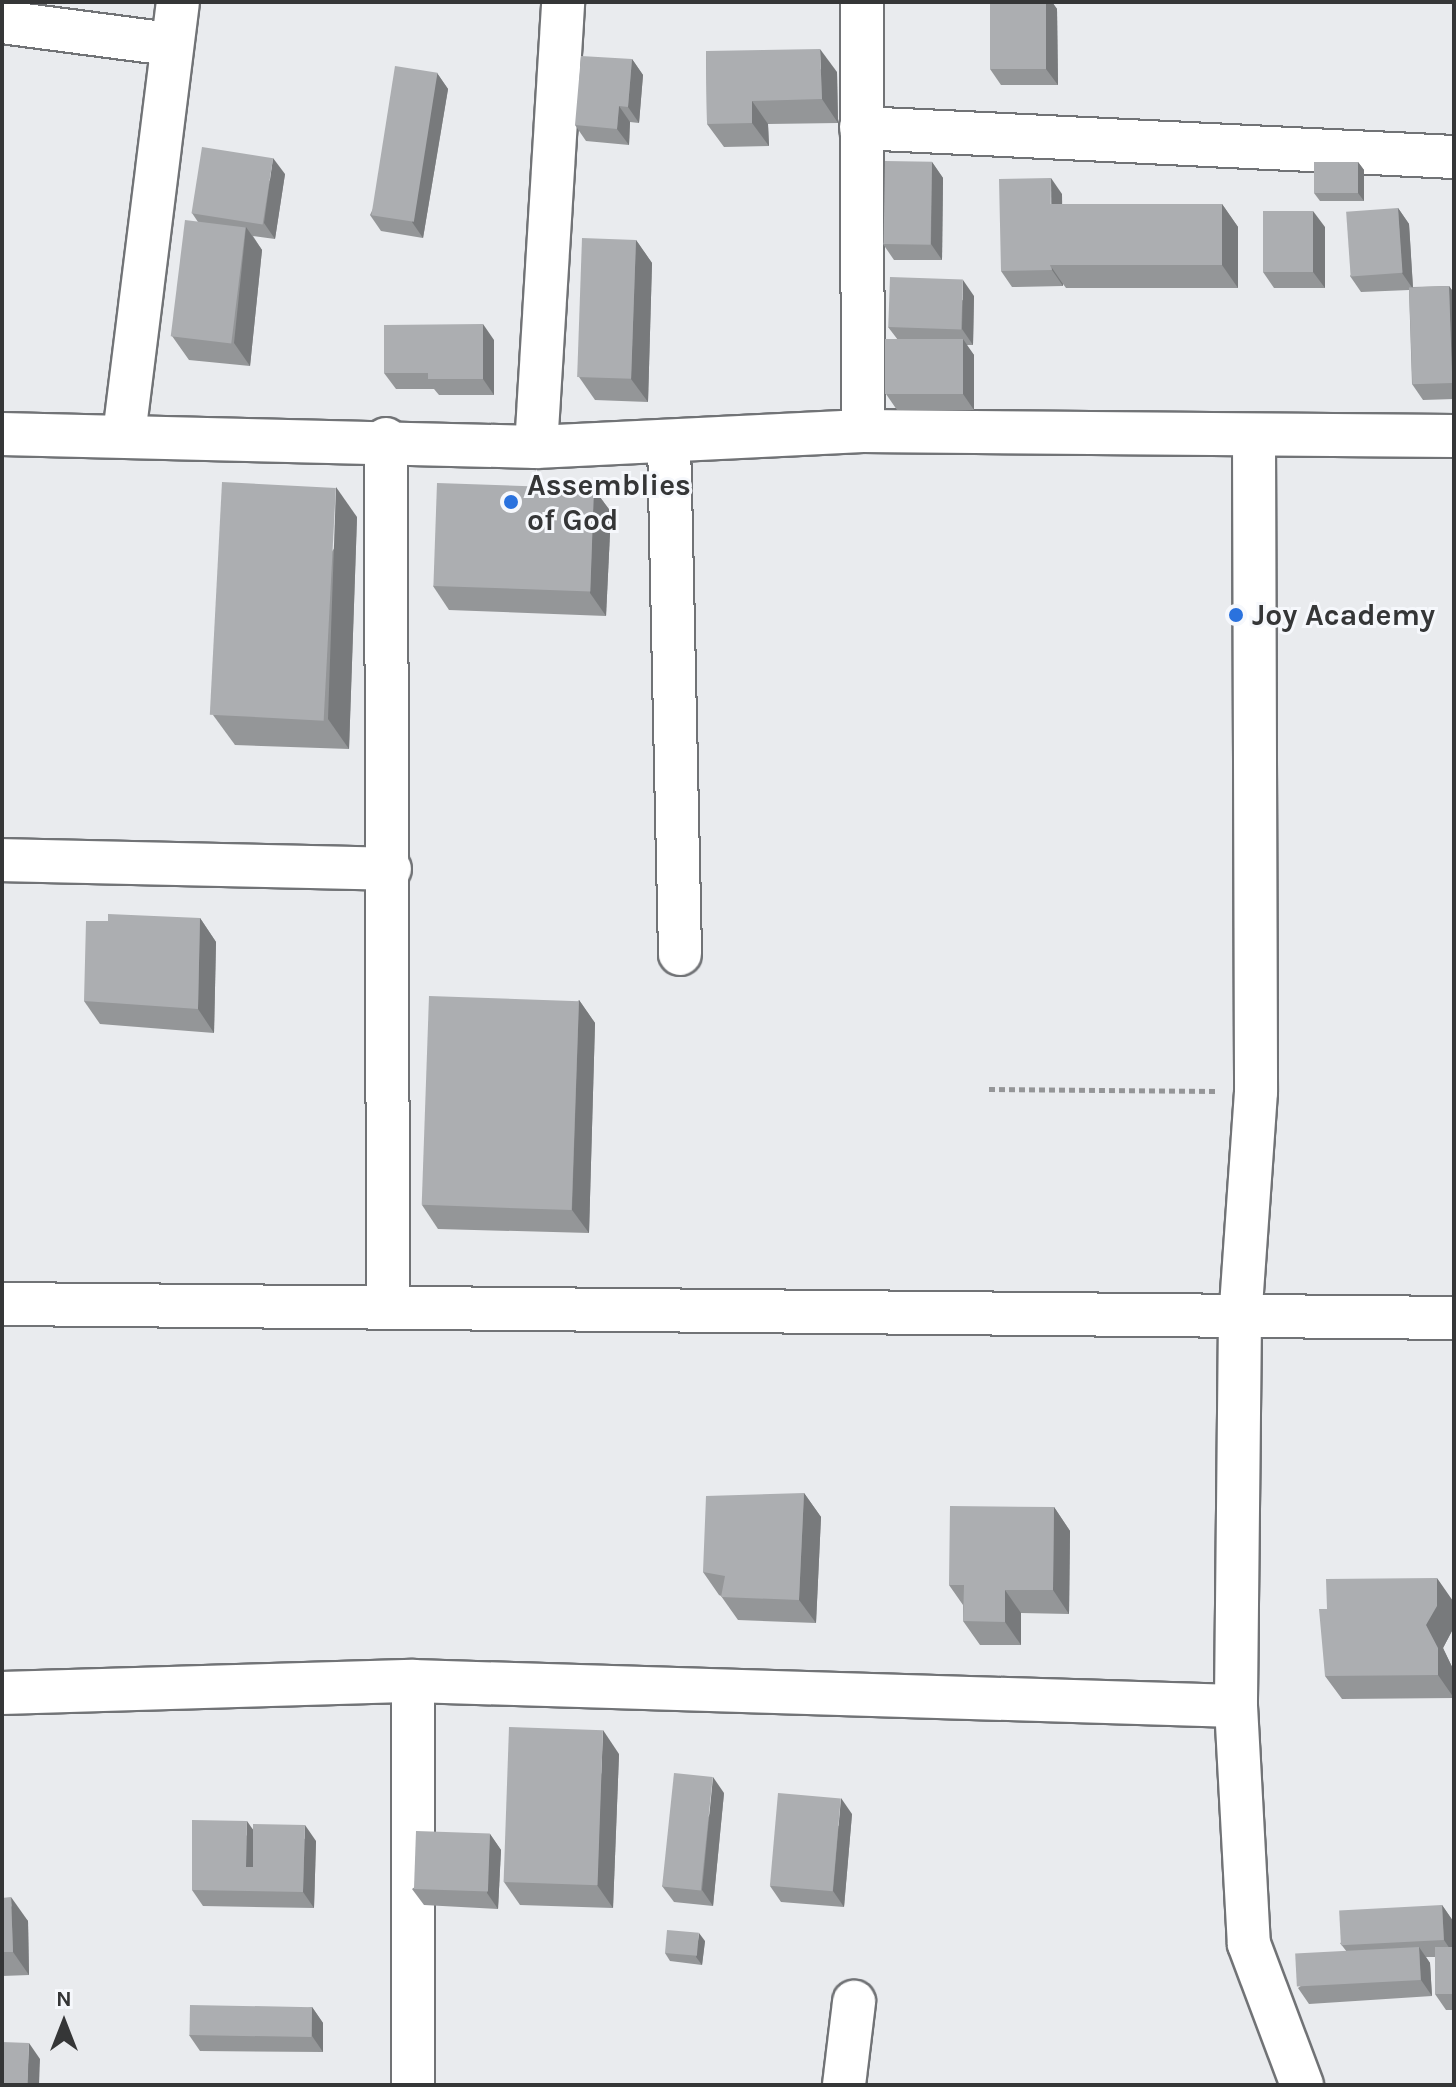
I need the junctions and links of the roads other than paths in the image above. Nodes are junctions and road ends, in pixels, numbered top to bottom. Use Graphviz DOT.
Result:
graph roads {
  1 [pos="178,2"];
  2 [pos="563,2"];
  3 [pos="862,2"];
  4 [pos="2,22"];
  5 [pos="170,44"];
  6 [pos="861,128"];
  7 [pos="1454,157"];
  8 [pos="863,431"];
  9 [pos="2,434"];
  10 [pos="124,435"];
  11 [pos="1454,436"];
  12 [pos="386,439"];
  13 [pos="1254,439"];
  14 [pos="669,441"];
  15 [pos="536,447"];
  16 [pos="2,860"];
  17 [pos="390,869"];
  18 [pos="680,954"];
  19 [pos="2,1304"];
  20 [pos="388,1308"];
  21 [pos="1240,1318"];
  22 [pos="1454,1318"];
  23 [pos="413,1681"];
  24 [pos="2,1693"];
  25 [pos="1236,1706"];
  26 [pos="854,2002"];
  27 [pos="413,2085"];
  28 [pos="844,2085"];
  29 [pos="1302,2085"];
  1 -- 5 [label="street"];
  2 -- 15 [label="street"];
  3 -- 6 [label="street"];
  4 -- 5 [label="street"];
  5 -- 10 [label="street"];
  6 -- 7 [label="street"];
  6 -- 8 [label="street"];
  8 -- 13 [label="street"];
  8 -- 14 [label="street"];
  9 -- 10 [label="street"];
  10 -- 12 [label="street"];
  11 -- 13 [label="street"];
  12 -- 15 [label="street"];
  12 -- 17 [label="street"];
  13 -- 21 [label="street"];
  14 -- 15 [label="street"];
  14 -- 18 [label="street"];
  16 -- 17 [label="street"];
  17 -- 20 [label="street"];
  19 -- 20 [label="street"];
  20 -- 21 [label="street"];
  21 -- 22 [label="street"];
  21 -- 25 [label="street"];
  23 -- 24 [label="street"];
  23 -- 25 [label="street"];
  23 -- 27 [label="street"];
  25 -- 29 [label="street"];
  26 -- 28 [label="street"];
}
